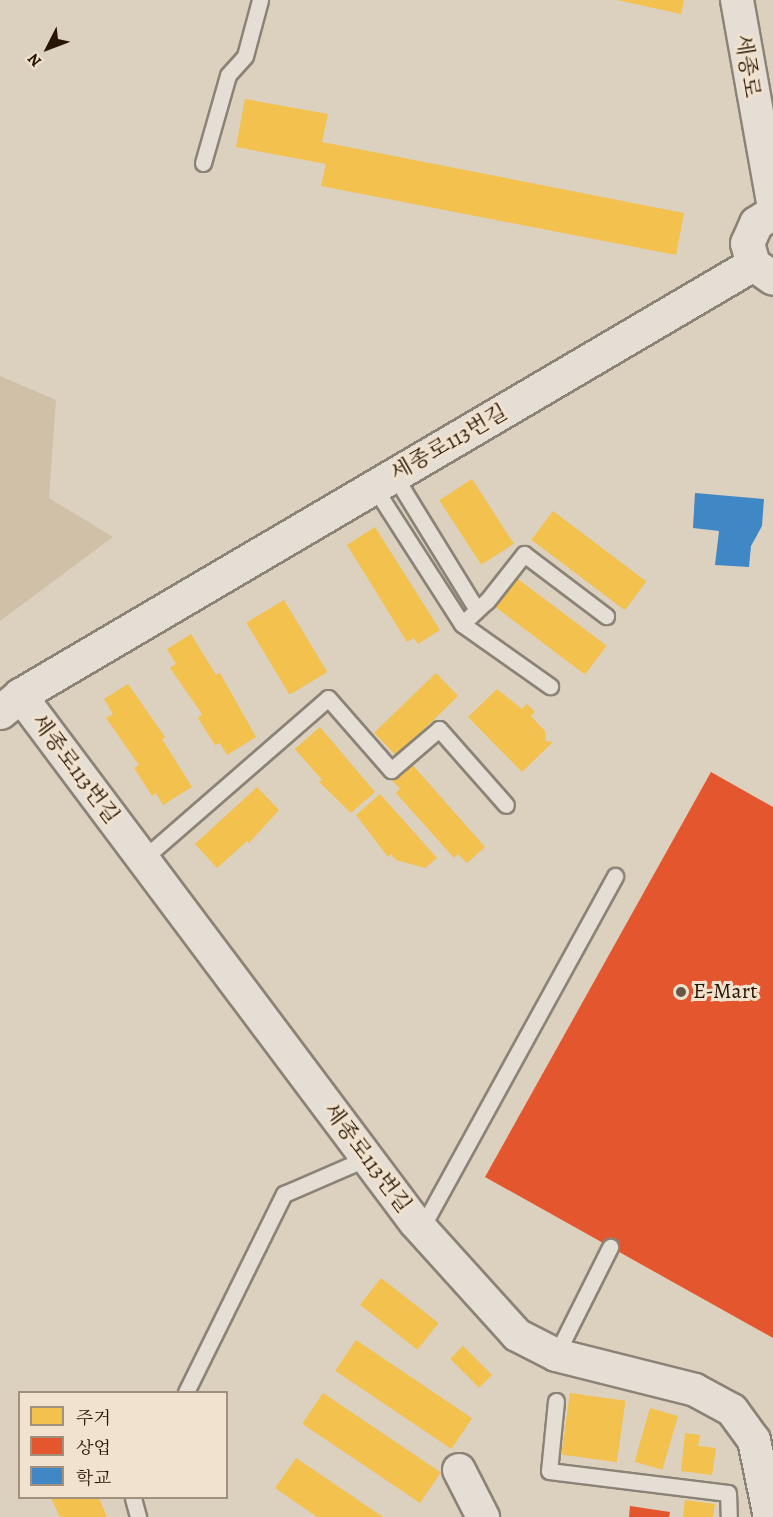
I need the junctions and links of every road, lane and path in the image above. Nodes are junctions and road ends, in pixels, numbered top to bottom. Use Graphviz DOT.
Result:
graph roads {
  1 [pos="260,0"];
  2 [pos="737,0"];
  3 [pos="203,163"];
  4 [pos="773,202"];
  5 [pos="773,212"];
  6 [pos="763,271"];
  7 [pos="384,481"];
  8 [pos="477,610"];
  9 [pos="606,616"];
  10 [pos="462,624"];
  11 [pos="550,686"];
  12 [pos="10,703"];
  13 [pos="506,805"];
  14 [pos="142,859"];
  15 [pos="615,876"];
  16 [pos="367,1158"];
  17 [pos="421,1229"];
  18 [pos="610,1247"];
  19 [pos="556,1355"];
  20 [pos="186,1391"];
  21 [pos="556,1401"];
  22 [pos="459,1470"];
  23 [pos="134,1499"];
  24 [pos="138,1517"];
  25 [pos="483,1517"];
  26 [pos="729,1517"];
  27 [pos="770,1517"];
  1 -- 3 [label="lane"];
  2 -- 4 [label="street, 세종로"];
  5 -- 6 [label="street"];
  6 -- 7 [label="street, 세종로113번길"];
  7 -- 8 [label="lane"];
  7 -- 10 [label="lane"];
  7 -- 12 [label="street, 세종로113번길"];
  8 -- 9 [label="lane"];
  8 -- 10 [label="lane"];
  10 -- 11 [label="lane"];
  12 -- 14 [label="street, 세종로113번길"];
  13 -- 14 [label="lane"];
  14 -- 16 [label="street, 세종로113번길"];
  15 -- 17 [label="lane"];
  16 -- 17 [label="street, 세종로113번길"];
  16 -- 20 [label="lane"];
  17 -- 19 [label="street, 세종로113번길"];
  18 -- 19 [label="lane"];
  19 -- 27 [label="street, 세종로113번길"];
  21 -- 26 [label="lane"];
  22 -- 25 [label="street"];
  23 -- 24 [label="lane"];
}
